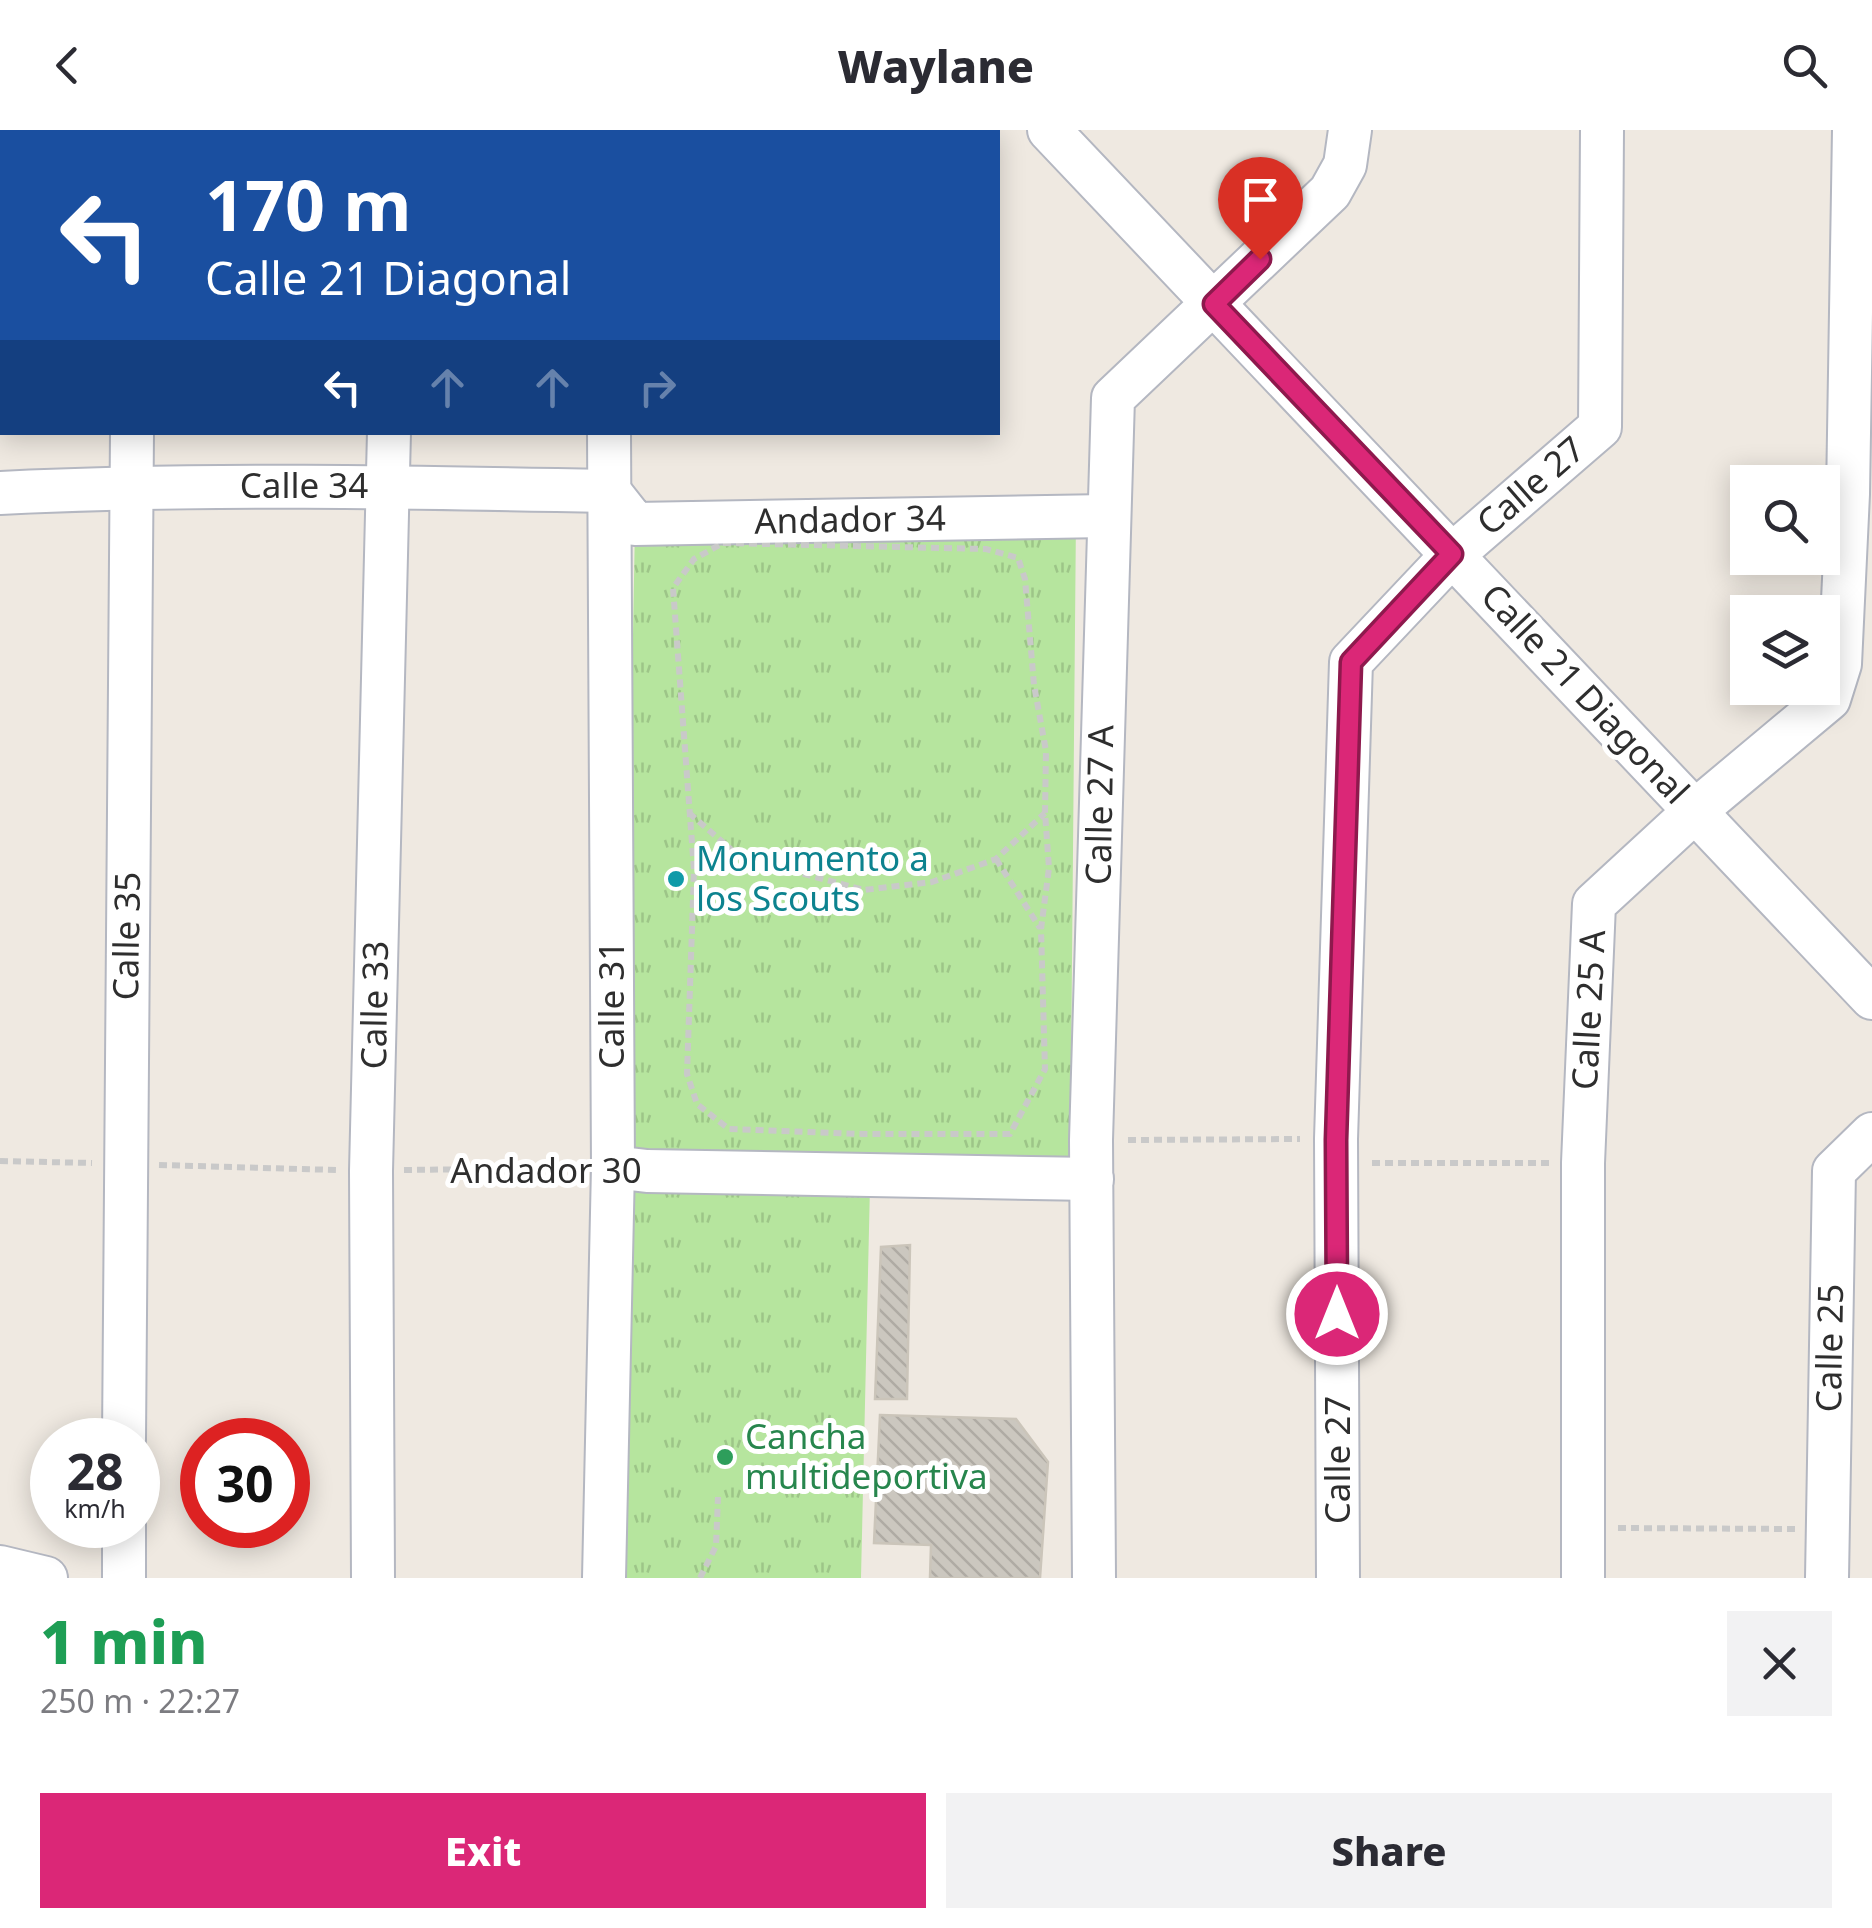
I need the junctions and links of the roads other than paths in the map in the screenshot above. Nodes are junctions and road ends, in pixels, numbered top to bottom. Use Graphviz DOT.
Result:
graph roads {
  1 [pos="1049,130"];
  2 [pos="1350,130"];
  3 [pos="1602,130"];
  4 [pos="1854,130"];
  5 [pos="1214,304"];
  6 [pos="132,435"];
  7 [pos="389,435"];
  8 [pos="610,435"];
  9 [pos="132,486"];
  10 [pos="388,486"];
  11 [pos="608,491"];
  12 [pos="0,493"];
  13 [pos="1107,516"];
  14 [pos="1452,554"];
  15 [pos="1695,811"];
  16 [pos="1872,998"];
  17 [pos="1872,1134"];
  18 [pos="1092,1160"];
  19 [pos="613,1168"];
  20 [pos="124,1418"];
  21 [pos="124,1548"];
  22 [pos="0,1568"];
  23 [pos="46,1578"];
  24 [pos="124,1578"];
  25 [pos="373,1578"];
  26 [pos="604,1578"];
  27 [pos="1094,1578"];
  28 [pos="1338,1578"];
  29 [pos="1583,1578"];
  30 [pos="1827,1578"];
  1 -- 5 [label="street, Calle 21 Diagonal"];
  2 -- 5 [label="street, Calle 27 A"];
  3 -- 14 [label="street, Calle 27"];
  4 -- 15 [label="street, Calle 25 A"];
  5 -- 13 [label="street, Calle 27 A"];
  5 -- 14 [label="street, Calle 21 Diagonal"];
  6 -- 9 [label="street, Calle 35"];
  7 -- 10 [label="street, Calle 33"];
  8 -- 11 [label="street, Calle 31"];
  9 -- 10 [label="street, Calle 34"];
  9 -- 12 [label="street, Calle 34"];
  9 -- 20 [label="street, Calle 35"];
  10 -- 11 [label="street, Calle 34"];
  10 -- 25 [label="street, Calle 33"];
  11 -- 13 [label="street, Andador 34"];
  11 -- 19 [label="street, Calle 31"];
  13 -- 18 [label="street, Calle 27 A"];
  14 -- 15 [label="street, Calle 21 Diagonal"];
  14 -- 28 [label="street, Calle 27"];
  15 -- 16 [label="street, Calle 21 Diagonal"];
  15 -- 29 [label="street, Calle 25 A"];
  17 -- 30 [label="street, Calle 25"];
  18 -- 19 [label="street, Andador 30"];
  18 -- 27 [label="street, Calle 27 A"];
  19 -- 26 [label="street, Calle 31"];
  21 -- 24 [label="street"];
  22 -- 23 [label="street"];
}
